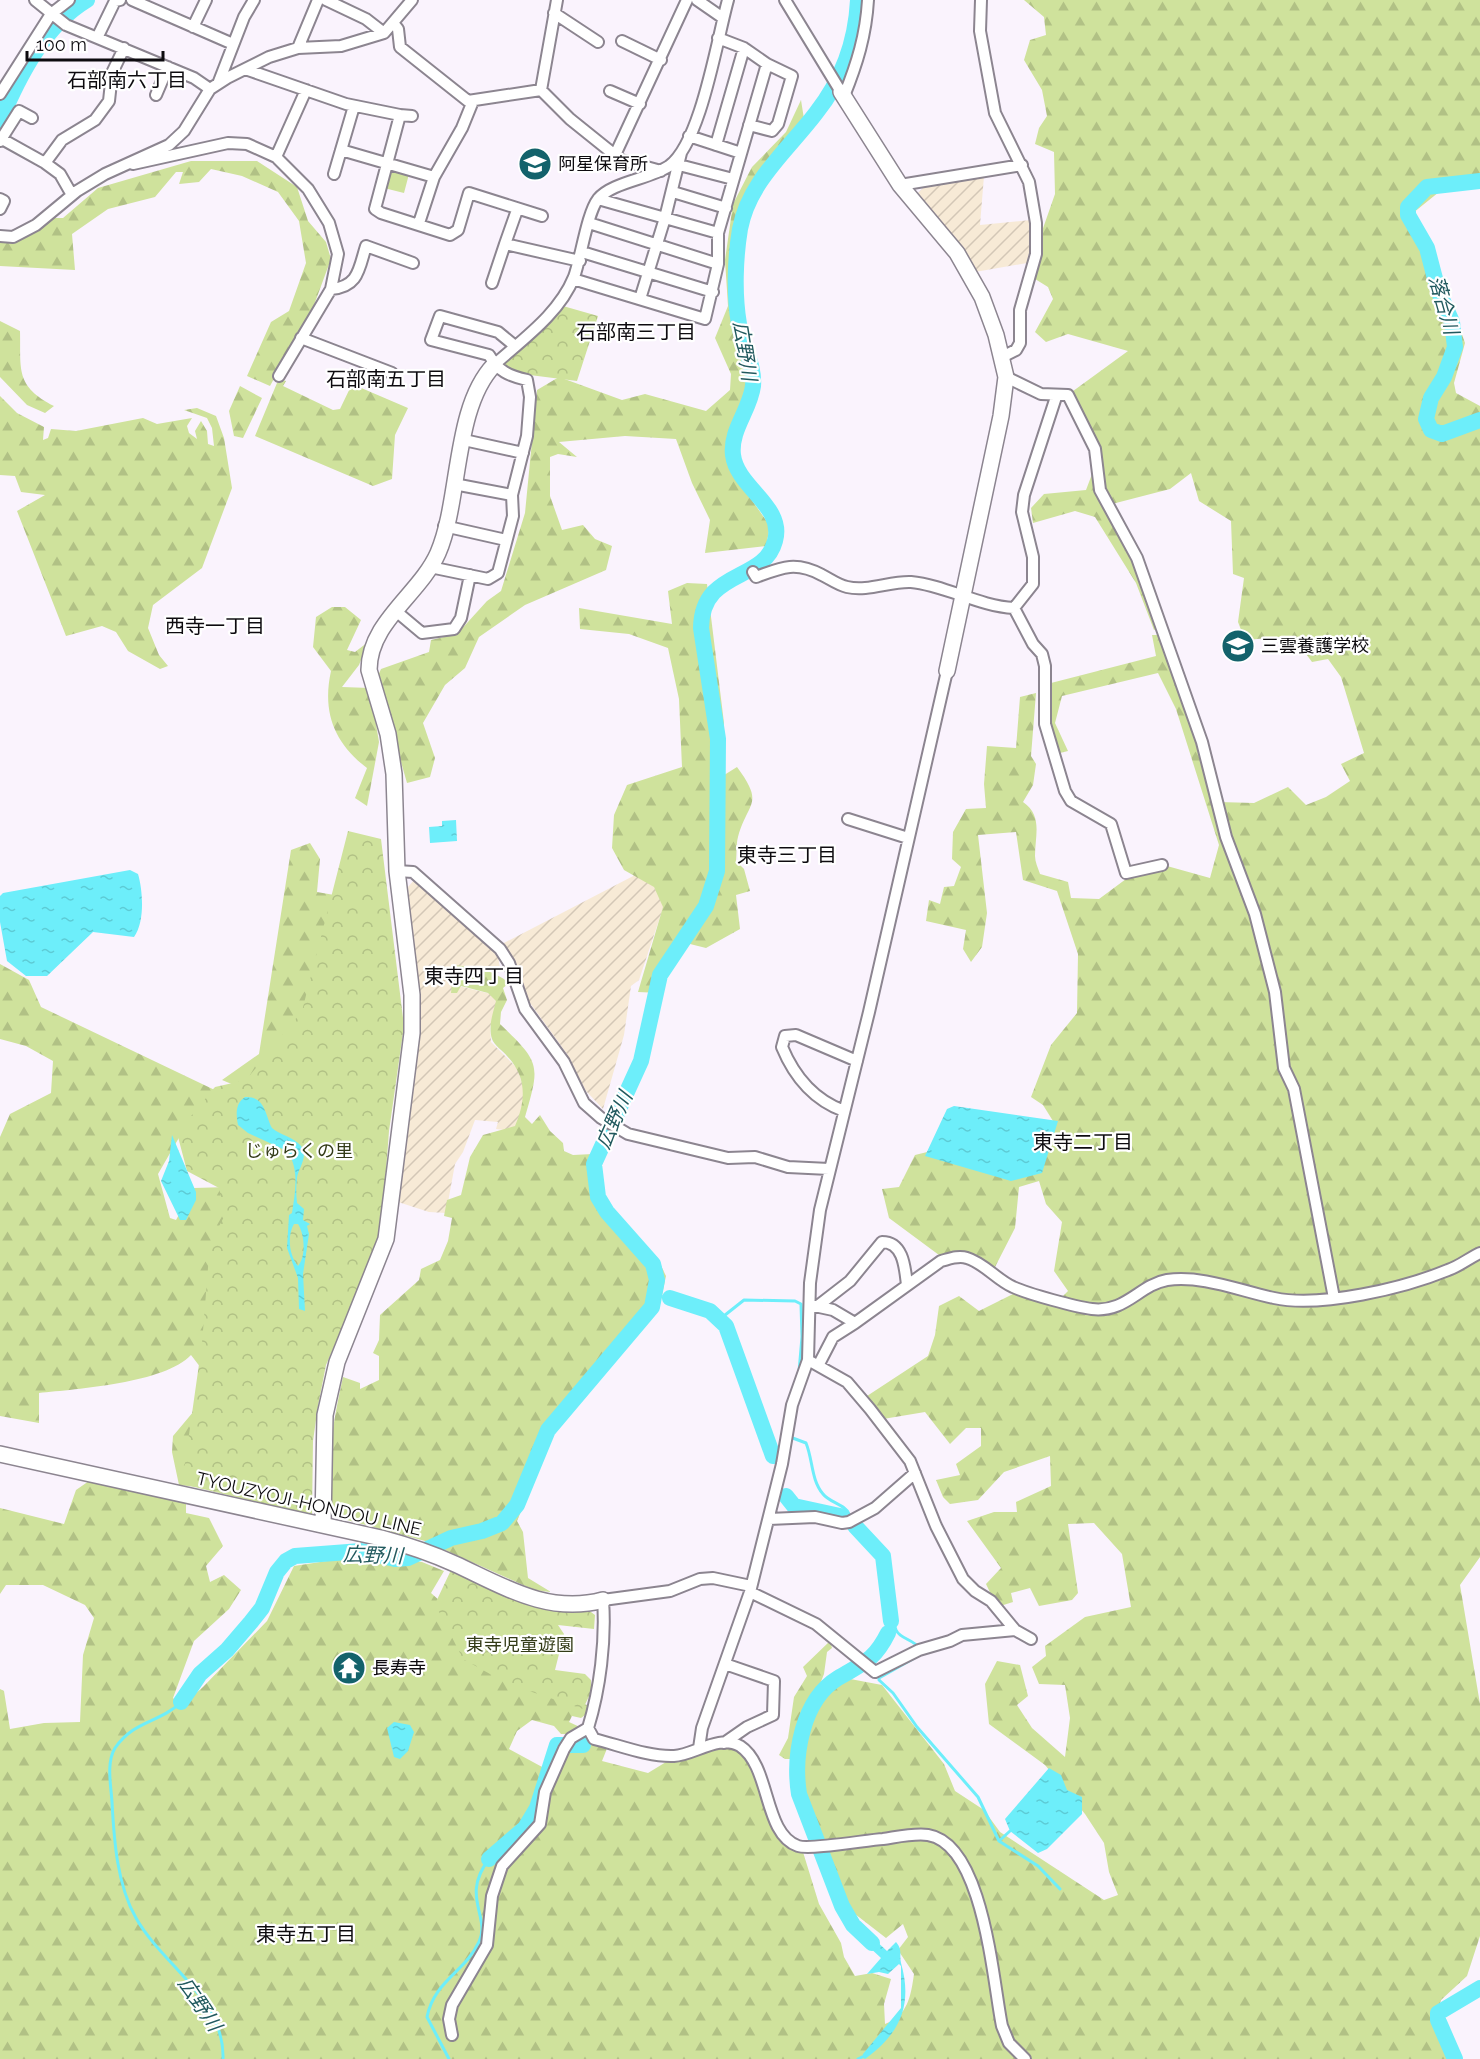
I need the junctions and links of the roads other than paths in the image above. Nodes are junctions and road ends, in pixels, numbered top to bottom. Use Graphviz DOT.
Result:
graph roads {
  1 [pos="35,0"];
  2 [pos="69,0"];
  3 [pos="120,0"];
  4 [pos="132,0"];
  5 [pos="206,0"];
  6 [pos="254,0"];
  7 [pos="318,0"];
  8 [pos="326,0"];
  9 [pos="412,0"];
  10 [pos="557,0"];
  11 [pos="687,0"];
  12 [pos="697,0"];
  13 [pos="728,0"];
  14 [pos="785,0"];
  15 [pos="868,0"];
  16 [pos="981,0"];
  17 [pos="554,13"];
  18 [pos="51,14"];
  19 [pos="723,18"];
  20 [pos="394,24"];
  21 [pos="193,27"];
  22 [pos="384,33"];
  23 [pos="98,36"];
  24 [pos="718,38"];
  25 [pos="622,41"];
  26 [pos="598,42"];
  27 [pos="232,44"];
  28 [pos="124,48"];
  29 [pos="298,48"];
  30 [pos="744,48"];
  31 [pos="661,60"];
  32 [pos="767,64"];
  33 [pos="168,67"];
  34 [pos="245,69"];
  35 [pos="214,86"];
  36 [pos="306,90"];
  37 [pos="541,90"];
  38 [pos="610,90"];
  39 [pos="0,94"];
  40 [pos="842,94"];
  41 [pos="156,95"];
  42 [pos="473,101"];
  43 [pos="640,104"];
  44 [pos="354,106"];
  45 [pos="400,115"];
  46 [pos="412,116"];
  47 [pos="32,118"];
  48 [pos="749,125"];
  49 [pos="689,136"];
  50 [pos="1,140"];
  51 [pos="716,145"];
  52 [pos="341,150"];
  53 [pos="681,153"];
  54 [pos="741,153"];
  55 [pos="615,155"];
  56 [pos="276,158"];
  57 [pos="45,163"];
  58 [pos="387,163"];
  59 [pos="679,165"];
  60 [pos="1022,165"];
  61 [pos="121,166"];
  62 [pos="661,171"];
  63 [pos="334,174"];
  64 [pos="434,177"];
  65 [pos="733,179"];
  66 [pos="900,185"];
  67 [pos="672,192"];
  68 [pos="72,195"];
  69 [pos="0,199"];
  70 [pos="598,199"];
  71 [pos="726,208"];
  72 [pos="0,209"];
  73 [pos="517,210"];
  74 [pos="542,216"];
  75 [pos="665,218"];
  76 [pos="419,223"];
  77 [pos="589,223"];
  78 [pos="718,233"];
  79 [pos="0,236"];
  80 [pos="505,244"];
  81 [pos="657,245"];
  82 [pos="581,256"];
  83 [pos="413,263"];
  84 [pos="718,264"];
  85 [pos="649,273"];
  86 [pos="573,279"];
  87 [pos="492,283"];
  88 [pos="331,290"];
  89 [pos="713,292"];
  90 [pos="640,299"];
  91 [pos="301,338"];
  92 [pos="515,346"];
  93 [pos="1002,357"];
  94 [pos="494,365"];
  95 [pos="392,373"];
  96 [pos="279,376"];
  97 [pos="1006,377"];
  98 [pos="1056,397"];
  99 [pos="464,440"];
  100 [pos="522,453"];
  101 [pos="454,484"];
  102 [pos="512,495"];
  103 [pos="444,526"];
  104 [pos="506,540"];
  105 [pos="430,567"];
  106 [pos="753,572"];
  107 [pos="470,575"];
  108 [pos="962,597"];
  109 [pos="1014,608"];
  110 [pos="397,612"];
  111 [pos="947,671"];
  112 [pos="848,819"];
  113 [pos="908,838"];
  114 [pos="1162,865"];
  115 [pos="397,871"];
  116 [pos="857,1061"];
  117 [pos="844,1111"];
  118 [pos="829,1169"];
  119 [pos="1480,1253"];
  120 [pos="907,1286"];
  121 [pos="1334,1298"];
  122 [pos="814,1305"];
  123 [pos="855,1323"];
  124 [pos="813,1362"];
  125 [pos="0,1454"];
  126 [pos="915,1473"];
  127 [pos="769,1519"];
  128 [pos="322,1524"];
  129 [pos="751,1589"];
  130 [pos="603,1600"];
  131 [pos="1015,1630"];
  132 [pos="1031,1639"];
  133 [pos="725,1664"];
  134 [pos="588,1728"];
  135 [pos="724,1743"];
  136 [pos="699,1748"];
  137 [pos="452,2035"];
  138 [pos="1025,2059"];
  1 -- 18 [label="street"];
  2 -- 18 [label="street"];
  3 -- 23 [label="street"];
  4 -- 21 [label="street"];
  5 -- 21 [label="street"];
  6 -- 27 [label="street"];
  7 -- 29 [label="street"];
  8 -- 22 [label="street"];
  9 -- 20 [label="street"];
  10 -- 17 [label="street"];
  11 -- 31 [label="street"];
  12 -- 19 [label="street"];
  13 -- 19 [label="street"];
  14 -- 40 [label="street"];
  15 -- 40 [label="street"];
  16 -- 60 [label="street"];
  17 -- 26 [label="street"];
  17 -- 37 [label="street"];
  18 -- 23 [label="street"];
  18 -- 39 [label="street"];
  19 -- 24 [label="street"];
  20 -- 22 [label="street"];
  20 -- 42 [label="street"];
  21 -- 27 [label="street"];
  22 -- 29 [label="street"];
  23 -- 28 [label="street"];
  24 -- 30 [label="street"];
  24 -- 49 [label="street"];
  25 -- 31 [label="street"];
  27 -- 35 [label="street"];
  28 -- 33 [label="street"];
  28 -- 57 [label="street"];
  29 -- 34 [label="street"];
  30 -- 32 [label="street"];
  30 -- 51 [label="street"];
  31 -- 43 [label="street"];
  32 -- 48 [label="street"];
  32 -- 48 [label="street"];
  33 -- 35 [label="street"];
  33 -- 41 [label="street"];
  34 -- 35 [label="street"];
  34 -- 36 [label="street"];
  35 -- 61 [label="street"];
  36 -- 44 [label="street"];
  36 -- 56 [label="street"];
  37 -- 42 [label="street"];
  37 -- 55 [label="street"];
  38 -- 43 [label="street"];
  40 -- 66 [label="street"];
  42 -- 64 [label="street"];
  43 -- 55 [label="street"];
  44 -- 45 [label="street"];
  44 -- 52 [label="street"];
  45 -- 46 [label="street"];
  45 -- 58 [label="street"];
  47 -- 50 [label="street"];
  48 -- 54 [label="street"];
  49 -- 51 [label="street"];
  49 -- 53 [label="street"];
  50 -- 57 [label="street"];
  51 -- 54 [label="street"];
  52 -- 58 [label="street"];
  52 -- 63 [label="street"];
  53 -- 59 [label="street"];
  53 -- 62 [label="street"];
  54 -- 65 [label="street"];
  55 -- 62 [label="street"];
  56 -- 61 [label="street"];
  56 -- 88 [label="street"];
  57 -- 68 [label="street"];
  58 -- 64 [label="street"];
  58 -- 76 [label="street"];
  59 -- 65 [label="street"];
  59 -- 67 [label="street"];
  60 -- 66 [label="street"];
  60 -- 93 [label="street"];
  61 -- 68 [label="street"];
  62 -- 70 [label="street"];
  64 -- 76 [label="street"];
  65 -- 71 [label="street"];
  66 -- 93 [label="street"];
  67 -- 71 [label="street"];
  67 -- 75 [label="street"];
  68 -- 79 [label="street"];
  69 -- 72 [label="street"];
  70 -- 75 [label="street"];
  70 -- 77 [label="street"];
  71 -- 78 [label="street"];
  73 -- 74 [label="street"];
  73 -- 76 [label="street"];
  73 -- 80 [label="street"];
  75 -- 78 [label="street"];
  75 -- 81 [label="street"];
  77 -- 81 [label="street"];
  77 -- 82 [label="street"];
  78 -- 84 [label="street"];
  80 -- 82 [label="street"];
  80 -- 87 [label="street"];
  81 -- 84 [label="street"];
  81 -- 85 [label="street"];
  82 -- 85 [label="street"];
  82 -- 86 [label="street"];
  83 -- 88 [label="street"];
  84 -- 89 [label="street"];
  85 -- 89 [label="street"];
  85 -- 90 [label="street"];
  86 -- 90 [label="street"];
  86 -- 92 [label="street"];
  88 -- 91 [label="street"];
  89 -- 90 [label="street"];
  91 -- 95 [label="street"];
  91 -- 96 [label="street"];
  92 -- 94 [label="street"];
  92 -- 94 [label="street"];
  93 -- 97 [label="street"];
  94 -- 99 [label="street"];
  94 -- 100 [label="street"];
  97 -- 98 [label="street"];
  97 -- 108 [label="street"];
  98 -- 109 [label="street"];
  98 -- 121 [label="street"];
  99 -- 100 [label="street"];
  99 -- 101 [label="street"];
  100 -- 102 [label="street"];
  101 -- 102 [label="street"];
  101 -- 103 [label="street"];
  102 -- 104 [label="street"];
  103 -- 104 [label="street"];
  103 -- 105 [label="street"];
  104 -- 107 [label="street"];
  105 -- 107 [label="street"];
  105 -- 110 [label="street"];
  106 -- 108 [label="street"];
  107 -- 110 [label="street"];
  108 -- 109 [label="street"];
  108 -- 111 [label="street"];
  109 -- 114 [label="street"];
  110 -- 115 [label="street"];
  111 -- 113 [label="street"];
  112 -- 113 [label="street"];
  113 -- 116 [label="street"];
  115 -- 118 [label="street"];
  115 -- 128 [label="street"];
  116 -- 117 [label="street"];
  116 -- 117 [label="street"];
  117 -- 118 [label="street"];
  118 -- 122 [label="street"];
  119 -- 121 [label="street"];
  120 -- 121 [label="street"];
  120 -- 122 [label="street"];
  120 -- 123 [label="street"];
  122 -- 123 [label="street"];
  122 -- 124 [label="street"];
  123 -- 124 [label="street"];
  124 -- 126 [label="street"];
  124 -- 127 [label="street"];
  125 -- 128 [label="street, TYOUZYOJI-HONDOU LINE"];
  126 -- 127 [label="street"];
  126 -- 131 [label="street"];
  127 -- 129 [label="street"];
  128 -- 130 [label="street, TYOUZYOJI-HONDOU LINE"];
  129 -- 130 [label="street"];
  129 -- 131 [label="street"];
  129 -- 133 [label="street"];
  130 -- 134 [label="street"];
  131 -- 132 [label="street"];
  133 -- 135 [label="street"];
  133 -- 136 [label="street"];
  134 -- 136 [label="street"];
  134 -- 137 [label="street"];
  135 -- 136 [label="street"];
  135 -- 138 [label="street"];
}
